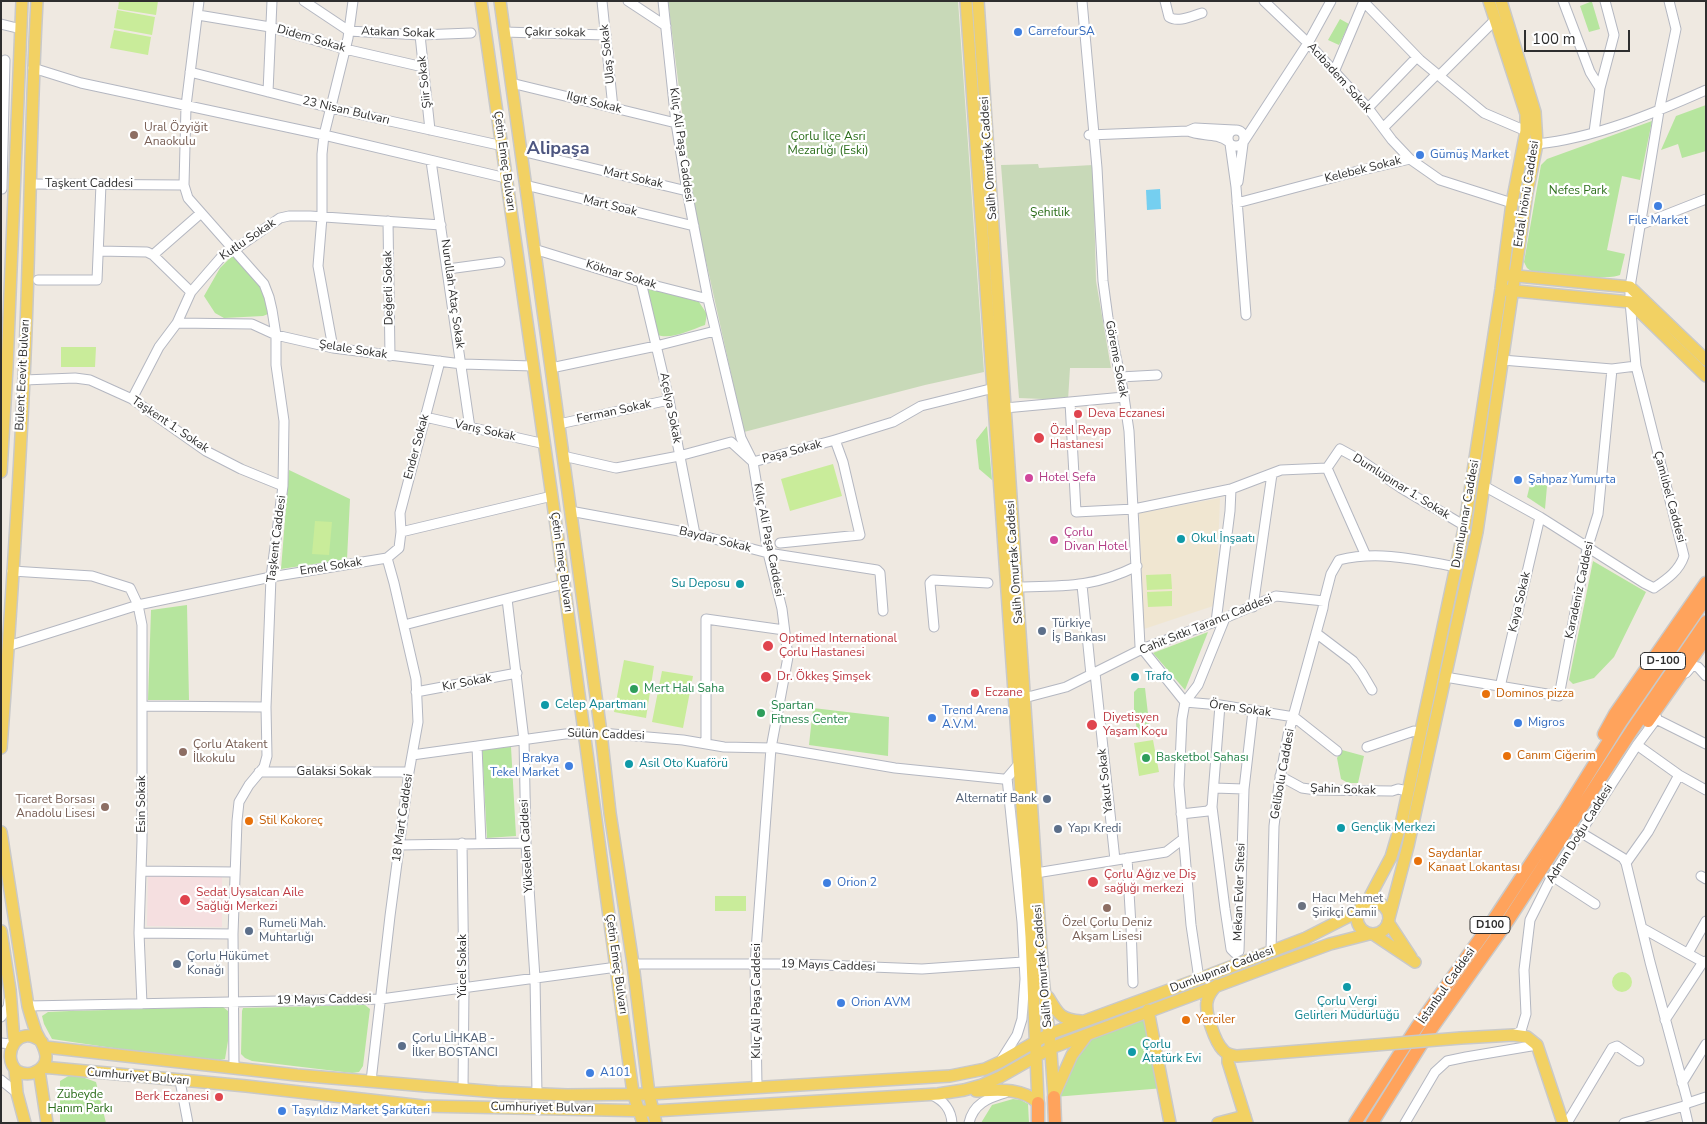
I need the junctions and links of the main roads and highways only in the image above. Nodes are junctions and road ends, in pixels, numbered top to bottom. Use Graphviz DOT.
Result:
graph roads {
  1 [pos="22,1"];
  2 [pos="37,1"];
  3 [pos="481,1"];
  4 [pos="500,1"];
  5 [pos="966,1"];
  6 [pos="978,1"];
  7 [pos="1489,1"];
  8 [pos="1504,3"];
  9 [pos="6,189"];
  10 [pos="1509,275"];
  11 [pos="1507,290"];
  12 [pos="5,308"];
  13 [pos="1502,360"];
  14 [pos="1706,360"];
  15 [pos="4,366"];
  16 [pos="1706,376"];
  17 [pos="2,433"];
  18 [pos="1,472"];
  19 [pos="1706,583"];
  20 [pos="1706,598"];
  21 [pos="1706,622"];
  22 [pos="1706,638"];
  23 [pos="1620,723"];
  24 [pos="1,748"];
  25 [pos="1595,764"];
  26 [pos="1608,767"];
  27 [pos="1,832"];
  28 [pos="1362,907"];
  29 [pos="1388,920"];
  30 [pos="1,931"];
  31 [pos="1371,934"];
  32 [pos="1218,984"];
  33 [pos="1045,993"];
  34 [pos="1193,994"];
  35 [pos="1206,1007"];
  36 [pos="1148,1010"];
  37 [pos="1082,1022"];
  38 [pos="1089,1033"];
  39 [pos="1050,1034"];
  40 [pos="9,1042"];
  41 [pos="1034,1043"];
  42 [pos="1531,1043"];
  43 [pos="44,1045"];
  44 [pos="1051,1048"];
  45 [pos="1228,1054"];
  46 [pos="1035,1057"];
  47 [pos="9,1065"];
  48 [pos="40,1069"];
  49 [pos="633,1093"];
  50 [pos="649,1094"];
  51 [pos="935,1094"];
  52 [pos="1054,1097"];
  53 [pos="1038,1103"];
  54 [pos="640,1111"];
  55 [pos="653,1111"];
  56 [pos="1246,1119"];
  57 [pos="25,1123"];
  58 [pos="47,1123"];
  59 [pos="643,1123"];
  60 [pos="656,1123"];
  61 [pos="1038,1123"];
  62 [pos="1055,1123"];
  63 [pos="1170,1123"];
  64 [pos="1218,1123"];
  65 [pos="1354,1123"];
  66 [pos="1372,1123"];
  67 [pos="1556,1123"];
  68 [pos="1565,1123"];
  1 -- 9 [label="main road, Bülent Ecevit Bulvarı"];
  2 -- 24 [label="main road, Bülent Ecevit Bulvarı"];
  3 -- 49 [label="main road, Çetin Emeç Bulvarı"];
  4 -- 50 [label="main road, Çetin Emeç Bulvarı"];
  5 -- 41 [label="main road, Salih Omurtak Caddesi"];
  6 -- 33 [label="main road, Salih Omurtak Caddesi"];
  7 -- 10 [label="main road"];
  8 -- 10 [label="main road, Erdal İnönü Caddesi"];
  9 -- 12 [label="main road, Bülent Ecevit Bulvarı"];
  10 -- 11 [label="main road, Erdal İnönü Caddesi"];
  10 -- 14 [label="main road"];
  11 -- 13 [label="main road, Erdal İnönü Caddesi"];
  11 -- 16 [label="main road"];
  11 -- 28 [label="main road, Dumlupınar Caddesi"];
  12 -- 15 [label="main road, Bülent Ecevit Bulvarı"];
  13 -- 29 [label="main road, Dumlupınar Caddesi"];
  15 -- 17 [label="main road, Bülent Ecevit Bulvarı"];
  17 -- 18 [label="main road, Bülent Ecevit Bulvarı"];
  19 -- 25 [label="highway"];
  20 -- 23 [label="highway, D-100"];
  21 -- 26 [label="highway, İstanbul Caddesi / D-100"];
  22 -- 26 [label="highway"];
  23 -- 25 [label="highway, İstanbul Caddesi / D100"];
  25 -- 65 [label="highway, İstanbul Caddesi / D100"];
  26 -- 66 [label="highway, İstanbul Caddesi / D-100"];
  27 -- 43 [label="main road"];
  28 -- 29 [label="main road"];
  28 -- 31 [label="main road"];
  28 -- 37 [label="main road, Dumlupınar Caddesi"];
  29 -- 31 [label="main road"];
  29 -- 31 [label="main road"];
  30 -- 40 [label="main road"];
  31 -- 32 [label="main road, Dumlupınar Caddesi"];
  32 -- 34 [label="main road, Dumlupınar Caddesi"];
  32 -- 35 [label="main road"];
  33 -- 37 [label="main road"];
  33 -- 39 [label="main road, Salih Omurtak Caddesi"];
  34 -- 35 [label="main road"];
  34 -- 36 [label="main road, Dumlupınar Caddesi"];
  35 -- 45 [label="main road"];
  36 -- 38 [label="main road, Dumlupınar Caddesi"];
  36 -- 63 [label="main road"];
  37 -- 39 [label="main road, Dumlupınar Caddesi"];
  38 -- 44 [label="main road, Cumhuriyet Bulvarı"];
  38 -- 52 [label="main road"];
  39 -- 41 [label="main road, Cumhuriyet Bulvarı"];
  39 -- 44 [label="main road, Salih Omurtak Caddesi"];
  40 -- 43 [label="main road"];
  40 -- 47 [label="main road"];
  41 -- 46 [label="main road, Salih Omurtak Caddesi"];
  41 -- 50 [label="main road, Cumhuriyet Bulvarı"];
  42 -- 45 [label="main road, bridge"];
  42 -- 67 [label="main road"];
  42 -- 68 [label="main road"];
  43 -- 48 [label="main road"];
  43 -- 49 [label="main road, Cumhuriyet Bulvarı"];
  44 -- 46 [label="main road, Cumhuriyet Bulvarı"];
  44 -- 52 [label="main road, Salih Omurtak Caddesi"];
  45 -- 56 [label="main road"];
  46 -- 51 [label="main road, Cumhuriyet Bulvarı"];
  46 -- 53 [label="main road, Salih Omurtak Caddesi"];
  47 -- 48 [label="main road"];
  47 -- 57 [label="main road"];
  48 -- 54 [label="main road, Cumhuriyet Bulvarı"];
  48 -- 58 [label="main road"];
  49 -- 50 [label="main road, Cumhuriyet Bulvarı"];
  49 -- 54 [label="main road, Çetin Emeç Bulvarı"];
  50 -- 55 [label="main road, Çetin Emeç Bulvarı"];
  51 -- 53 [label="main road"];
  51 -- 55 [label="main road, Cumhuriyet Bulvarı"];
  52 -- 62 [label="highway, Salih Omurtak Caddesi"];
  53 -- 61 [label="highway, Salih Omurtak Caddesi"];
  54 -- 55 [label="main road, Cumhuriyet Bulvarı"];
  54 -- 59 [label="main road, Çetin Emeç Bulvarı"];
  55 -- 60 [label="main road, Çetin Emeç Bulvarı"];
  56 -- 64 [label="main road"];
}
